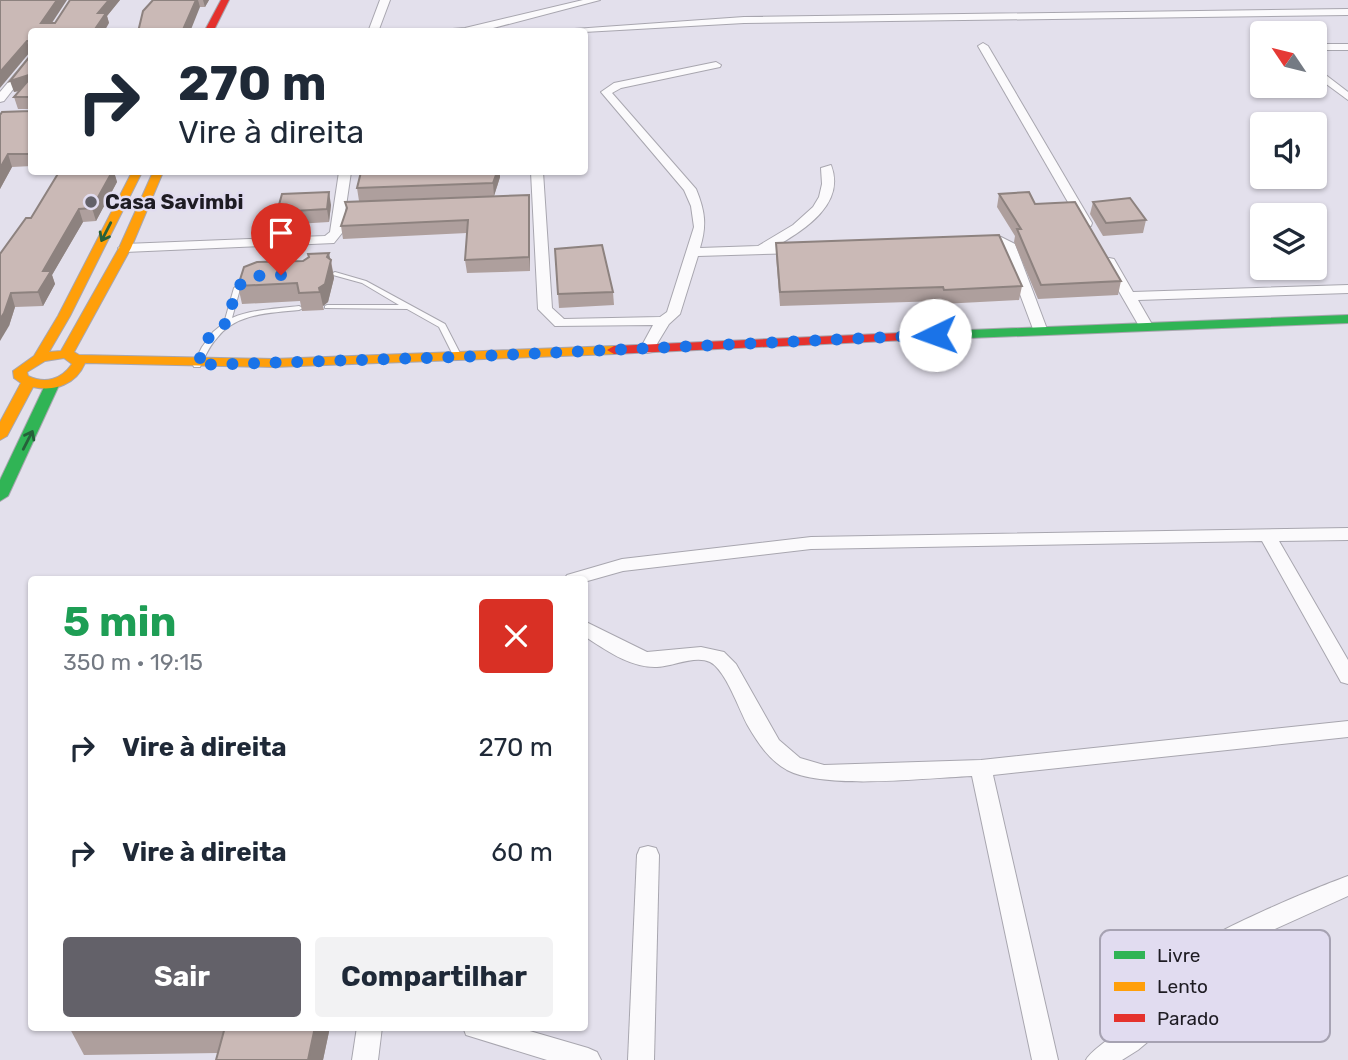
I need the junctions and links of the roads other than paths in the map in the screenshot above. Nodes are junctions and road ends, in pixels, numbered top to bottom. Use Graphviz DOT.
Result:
graph roads {
  1 [pos="225,0"];
  2 [pos="385,0"];
  3 [pos="595,0"];
  4 [pos="1169,0"];
  5 [pos="1270,0"];
  6 [pos="1348,12"];
  7 [pos="1287,14"];
  8 [pos="1183,15"];
  9 [pos="210,28"];
  10 [pos="374,28"];
  11 [pos="474,28"];
  12 [pos="588,29"];
  13 [pos="983,46"];
  14 [pos="1327,47"];
  15 [pos="1348,47"];
  16 [pos="28,62"];
  17 [pos="716,65"];
  18 [pos="1327,80"];
  19 [pos="1348,97"];
  20 [pos="0,99"];
  21 [pos="827,168"];
  22 [pos="135,175"];
  23 [pos="157,175"];
  24 [pos="345,175"];
  25 [pos="536,175"];
  26 [pos="957,243"];
  27 [pos="125,248"];
  28 [pos="813,248"];
  29 [pos="759,251"];
  30 [pos="691,252"];
  31 [pos="335,274"];
  32 [pos="255,276"];
  33 [pos="1348,289"];
  34 [pos="1129,296"];
  35 [pos="327,307"];
  36 [pos="408,307"];
  37 [pos="299,308"];
  38 [pos="1348,319"];
  39 [pos="663,321"];
  40 [pos="227,322"];
  41 [pos="1146,326"];
  42 [pos="1040,329"];
  43 [pos="646,349"];
  44 [pos="71,357"];
  45 [pos="458,357"];
  46 [pos="36,359"];
  47 [pos="165,365"];
  48 [pos="197,365"];
  49 [pos="0,366"];
  50 [pos="0,376"];
  51 [pos="104,377"];
  52 [pos="85,379"];
  53 [pos="59,381"];
  54 [pos="26,382"];
  55 [pos="0,436"];
  56 [pos="0,496"];
  57 [pos="1348,534"];
  58 [pos="1266,535"];
  59 [pos="584,576"];
  60 [pos="588,628"];
  61 [pos="1348,677"];
  62 [pos="1348,729"];
  63 [pos="981,768"];
  64 [pos="648,855"];
  65 [pos="1348,886"];
  66 [pos="1249,930"];
  67 [pos="369,1031"];
  68 [pos="489,1031"];
  69 [pos="1129,1042"];
  70 [pos="365,1060"];
  71 [pos="588,1060"];
  72 [pos="641,1060"];
  73 [pos="1045,1060"];
  74 [pos="1099,1060"];
  1 -- 9 [label="main road"];
  2 -- 10 [label="street"];
  3 -- 11 [label="street"];
  4 -- 8 [label="street"];
  5 -- 7 [label="street"];
  6 -- 7 [label="street"];
  7 -- 8 [label="street"];
  8 -- 12 [label="street"];
  13 -- 34 [label="street"];
  14 -- 15 [label="street"];
  16 -- 20 [label="street"];
  17 -- 30 [label="street"];
  18 -- 19 [label="street"];
  21 -- 29 [label="street"];
  22 -- 46 [label="main road, one-way"];
  23 -- 27 [label="main road"];
  24 -- 27 [label="street"];
  25 -- 39 [label="street"];
  26 -- 42 [label="street"];
  27 -- 44 [label="main road"];
  28 -- 29 [label="street"];
  29 -- 30 [label="street"];
  30 -- 39 [label="street"];
  31 -- 36 [label="lane"];
  32 -- 40 [label="lane"];
  33 -- 34 [label="street"];
  34 -- 41 [label="street"];
  35 -- 36 [label="lane"];
  36 -- 45 [label="lane"];
  37 -- 40 [label="lane"];
  38 -- 41 [label="main road"];
  39 -- 43 [label="street"];
  40 -- 48 [label="lane"];
  41 -- 42 [label="main road"];
  42 -- 43 [label="main road"];
  43 -- 45 [label="main road"];
  44 -- 46 [label="main road"];
  44 -- 47 [label="main road"];
  44 -- 53 [label="main road"];
  45 -- 48 [label="main road"];
  46 -- 49 [label="main road"];
  46 -- 54 [label="main road"];
  47 -- 48 [label="main road"];
  47 -- 51 [label="main road"];
  50 -- 54 [label="main road"];
  52 -- 53 [label="main road"];
  53 -- 54 [label="main road"];
  56 -- 53 [label="main road, one-way"];
  54 -- 55 [label="main road"];
  57 -- 58 [label="street"];
  58 -- 59 [label="street"];
  58 -- 61 [label="street"];
  60 -- 63 [label="street"];
  62 -- 63 [label="street"];
  63 -- 73 [label="street"];
  64 -- 72 [label="street"];
  65 -- 66 [label="street"];
  67 -- 70 [label="street"];
  68 -- 71 [label="street"];
  69 -- 74 [label="street"];
}
